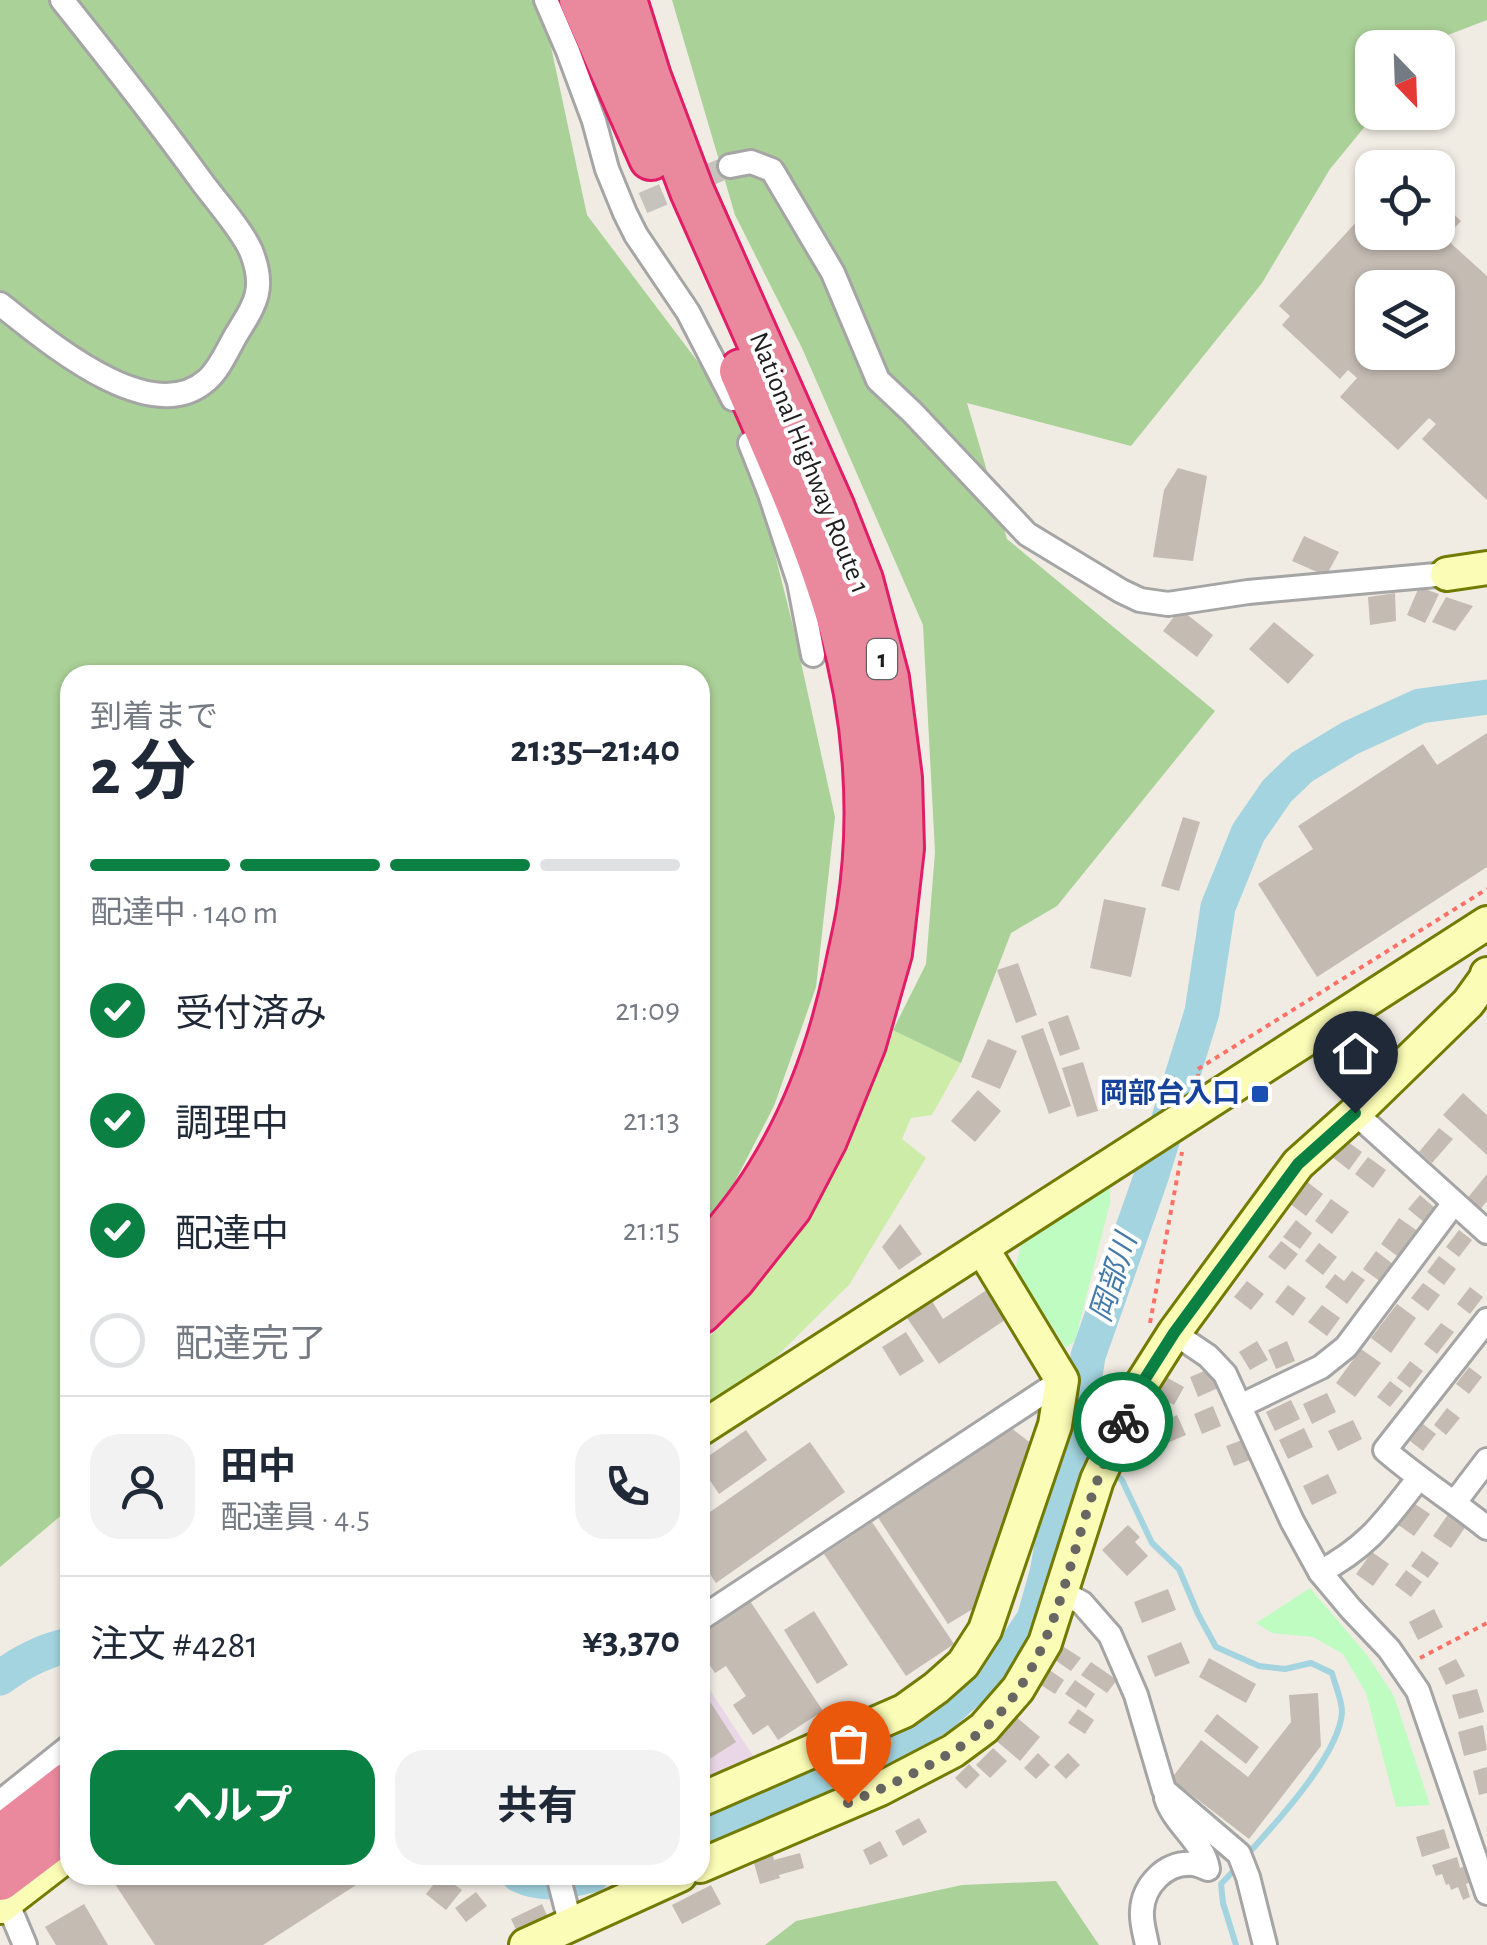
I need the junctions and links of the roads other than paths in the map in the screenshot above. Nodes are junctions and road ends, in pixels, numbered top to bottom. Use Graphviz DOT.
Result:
graph roads {
  1 [pos="62,0"];
  2 [pos="546,0"];
  3 [pos="581,0"];
  4 [pos="625,0"];
  5 [pos="730,166"];
  6 [pos="0,304"];
  7 [pos="1487,568"];
  8 [pos="1446,574"];
  9 [pos="812,654"];
  10 [pos="1485,934"];
  11 [pos="1487,974"];
  12 [pos="1355,1113"];
  13 [pos="1454,1203"];
  14 [pos="1487,1232"];
  15 [pos="982,1248"];
  16 [pos="710,1250"];
  17 [pos="710,1302"];
  18 [pos="1487,1320"];
  19 [pos="1174,1333"];
  20 [pos="1062,1380"];
  21 [pos="1240,1406"];
  22 [pos="710,1423"];
  23 [pos="1487,1460"];
  24 [pos="1418,1479"];
  25 [pos="1454,1502"];
  26 [pos="1487,1528"];
  27 [pos="1320,1572"];
  28 [pos="1062,1592"];
  29 [pos="710,1613"];
  30 [pos="60,1754"];
  31 [pos="60,1790"];
  32 [pos="1164,1790"];
  33 [pos="710,1796"];
  34 [pos="0,1802"];
  35 [pos="60,1836"];
  36 [pos="0,1837"];
  37 [pos="60,1859"];
  38 [pos="710,1862"];
  39 [pos="560,1885"];
  40 [pos="653,1885"];
  41 [pos="1487,1893"];
  42 [pos="2,1896"];
  43 [pos="568,1916"];
  44 [pos="24,1945"];
  45 [pos="526,1945"];
  46 [pos="1147,1945"];
  47 [pos="1265,1945"];
  1 -- 6 [label="street"];
  2 -- 9 [label="street"];
  3 -- 16 [label="highway, National Highway Route 1 / 1"];
  4 -- 17 [label="highway, National Highway Route 1 / 1"];
  5 -- 8 [label="street"];
  7 -- 8 [label="street"];
  10 -- 15 [label="street"];
  11 -- 12 [label="street"];
  12 -- 13 [label="street"];
  12 -- 19 [label="street"];
  13 -- 14 [label="street"];
  13 -- 21 [label="street"];
  15 -- 20 [label="street"];
  15 -- 22 [label="street"];
  18 -- 24 [label="street"];
  19 -- 21 [label="street"];
  19 -- 28 [label="street"];
  20 -- 29 [label="street"];
  20 -- 33 [label="street"];
  21 -- 27 [label="street"];
  23 -- 25 [label="street"];
  24 -- 25 [label="street"];
  24 -- 27 [label="street"];
  25 -- 26 [label="street"];
  27 -- 41 [label="street"];
  28 -- 32 [label="street"];
  28 -- 38 [label="street"];
  30 -- 34 [label="street"];
  31 -- 36 [label="highway"];
  32 -- 46 [label="street"];
  32 -- 47 [label="street"];
  35 -- 42 [label="highway"];
  37 -- 42 [label="street"];
  39 -- 43 [label="street"];
  40 -- 43 [label="street"];
  42 -- 44 [label="street"];
  43 -- 45 [label="street"];
}
